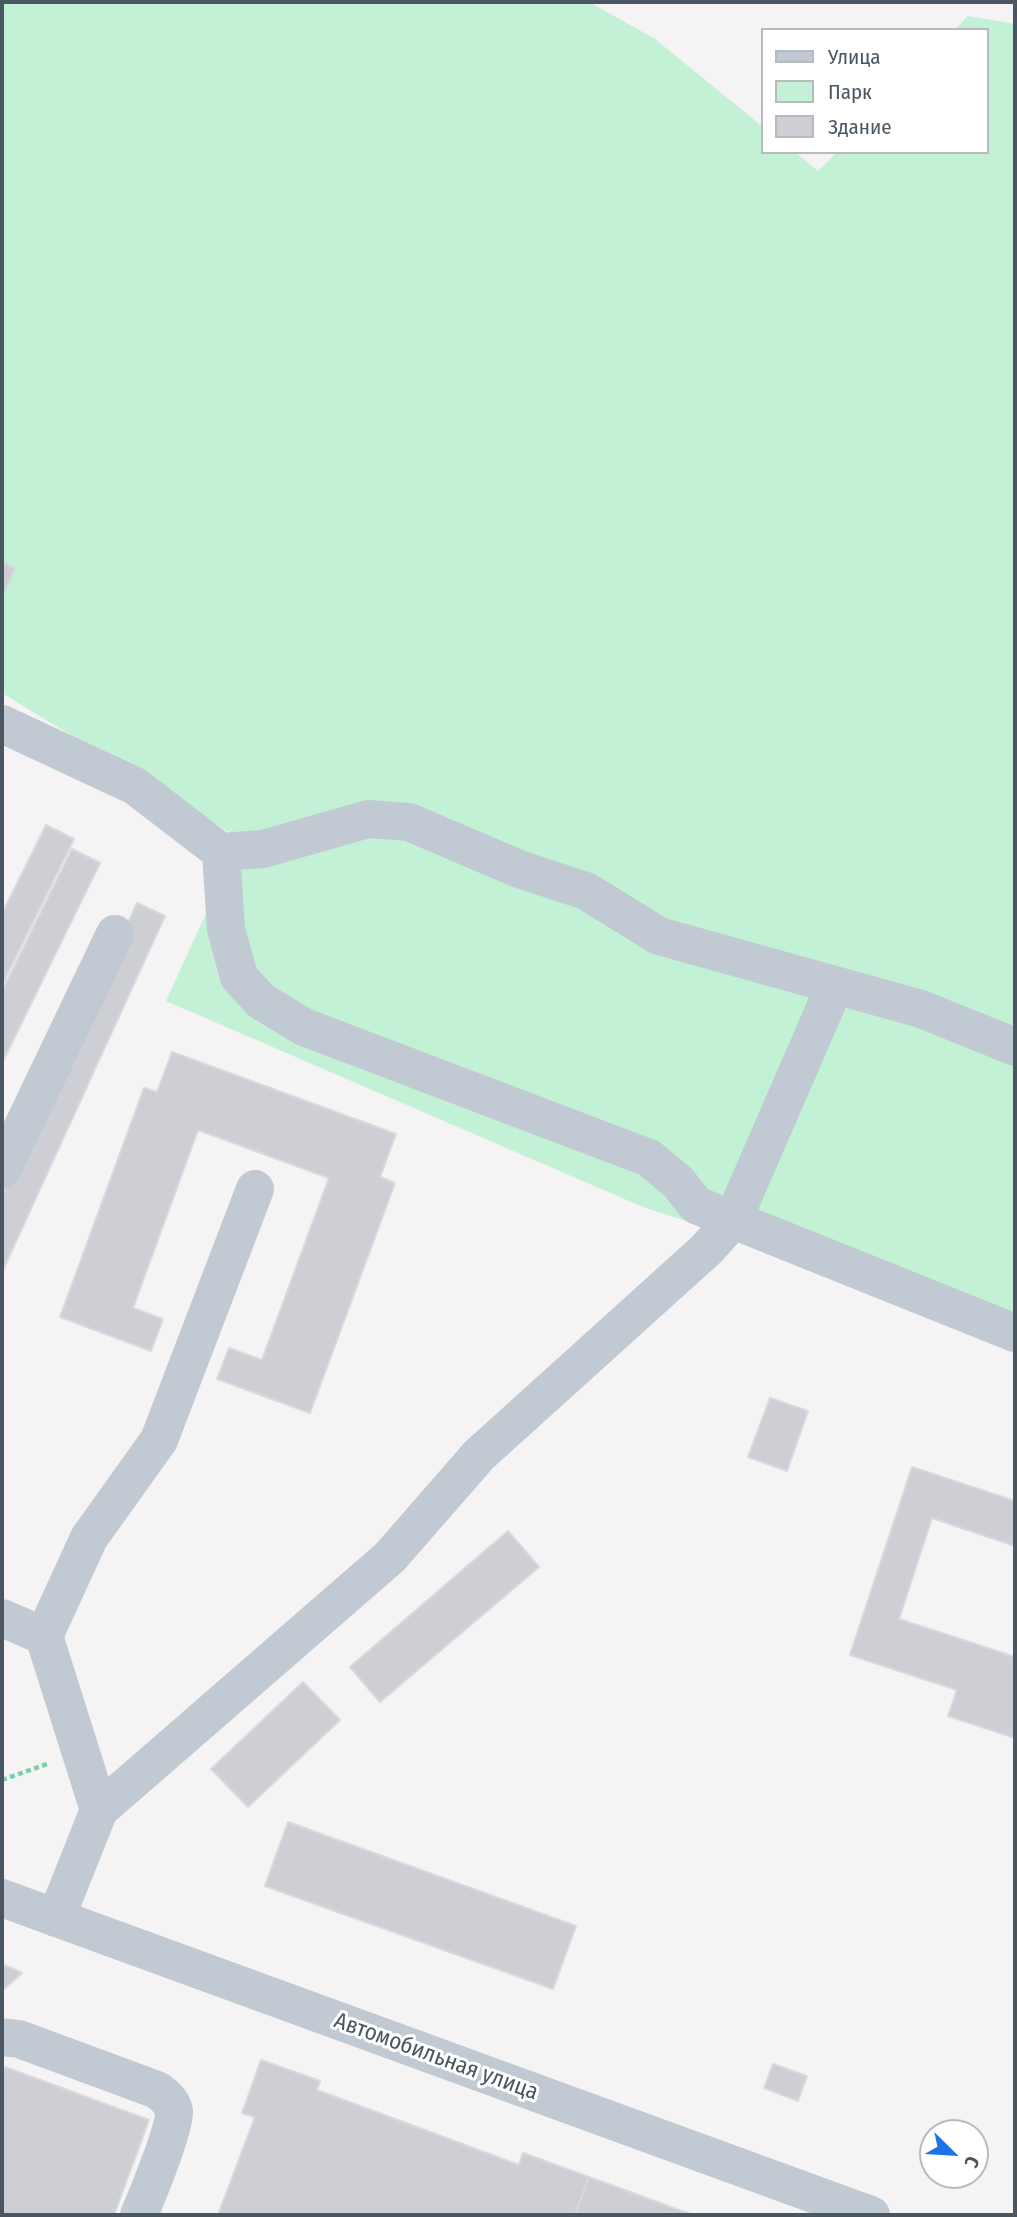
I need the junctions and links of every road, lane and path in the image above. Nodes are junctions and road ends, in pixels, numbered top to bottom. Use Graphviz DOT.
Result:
graph roads {
  1 [pos="2,724"];
  2 [pos="220,852"];
  3 [pos="114,934"];
  4 [pos="835,985"];
  5 [pos="1015,1047"];
  6 [pos="2,1170"];
  7 [pos="255,1189"];
  8 [pos="733,1220"];
  9 [pos="1015,1333"];
  10 [pos="2,1618"];
  11 [pos="44,1636"];
  12 [pos="81,1752"];
  13 [pos="2,1780"];
  14 [pos="99,1810"];
  15 [pos="2,1898"];
  16 [pos="56,1918"];
  17 [pos="2,2037"];
  18 [pos="139,2215"];
  19 [pos="871,2215"];
  1 -- 2 [label="street"];
  2 -- 4 [label="street"];
  2 -- 8 [label="street"];
  3 -- 6 [label="street"];
  4 -- 5 [label="street"];
  4 -- 8 [label="street"];
  7 -- 11 [label="street"];
  8 -- 9 [label="street"];
  8 -- 14 [label="street"];
  10 -- 11 [label="street"];
  11 -- 12 [label="street"];
  12 -- 13 [label="path"];
  12 -- 14 [label="street"];
  14 -- 16 [label="street"];
  15 -- 16 [label="street, Автомобильная улица"];
  16 -- 19 [label="street, Автомобильная улица"];
  17 -- 18 [label="street"];
}
